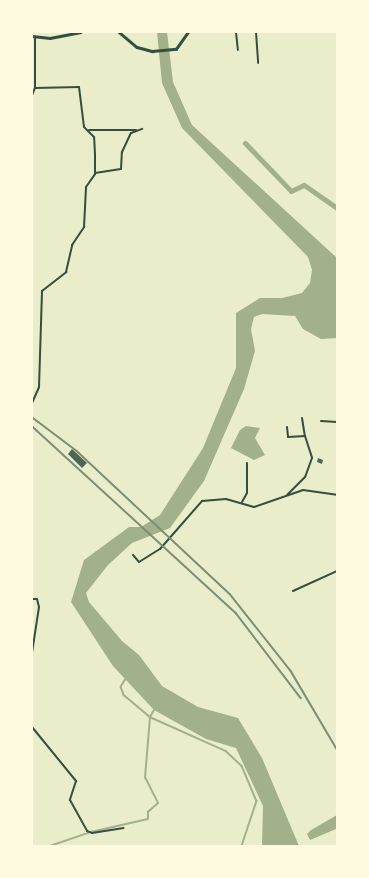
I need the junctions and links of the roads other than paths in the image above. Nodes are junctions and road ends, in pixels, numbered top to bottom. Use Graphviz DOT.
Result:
graph roads {
  1 [pos="80,32"];
  2 [pos="118,32"];
  3 [pos="188,32"];
  4 [pos="236,32"];
  5 [pos="256,32"];
  6 [pos="34,36"];
  7 [pos="238,50"];
  8 [pos="258,63"];
  9 [pos="35,88"];
  10 [pos="32,95"];
  11 [pos="142,128"];
  12 [pos="88,130"];
  13 [pos="137,130"];
  14 [pos="95,174"];
  15 [pos="32,403"];
  16 [pos="302,418"];
  17 [pos="320,421"];
  18 [pos="337,422"];
  19 [pos="287,427"];
  20 [pos="305,436"];
  21 [pos="247,464"];
  22 [pos="337,495"];
  23 [pos="286,496"];
  24 [pos="242,502"];
  25 [pos="133,555"];
  26 [pos="337,570"];
  27 [pos="293,591"];
  28 [pos="32,599"];
  29 [pos="32,653"];
  30 [pos="32,727"];
  31 [pos="124,828"];
  1 -- 6 [label="street"];
  2 -- 3 [label="street"];
  4 -- 7 [label="street"];
  5 -- 8 [label="street"];
  6 -- 9 [label="street"];
  9 -- 10 [label="street"];
  9 -- 12 [label="street"];
  11 -- 13 [label="street"];
  12 -- 13 [label="street"];
  12 -- 14 [label="street"];
  13 -- 14 [label="street"];
  14 -- 15 [label="street"];
  16 -- 20 [label="street"];
  17 -- 18 [label="street"];
  19 -- 20 [label="street"];
  20 -- 23 [label="street"];
  21 -- 24 [label="street"];
  22 -- 23 [label="street"];
  23 -- 24 [label="street"];
  24 -- 25 [label="street"];
  26 -- 27 [label="street"];
  28 -- 29 [label="street"];
  30 -- 31 [label="street"];
}
